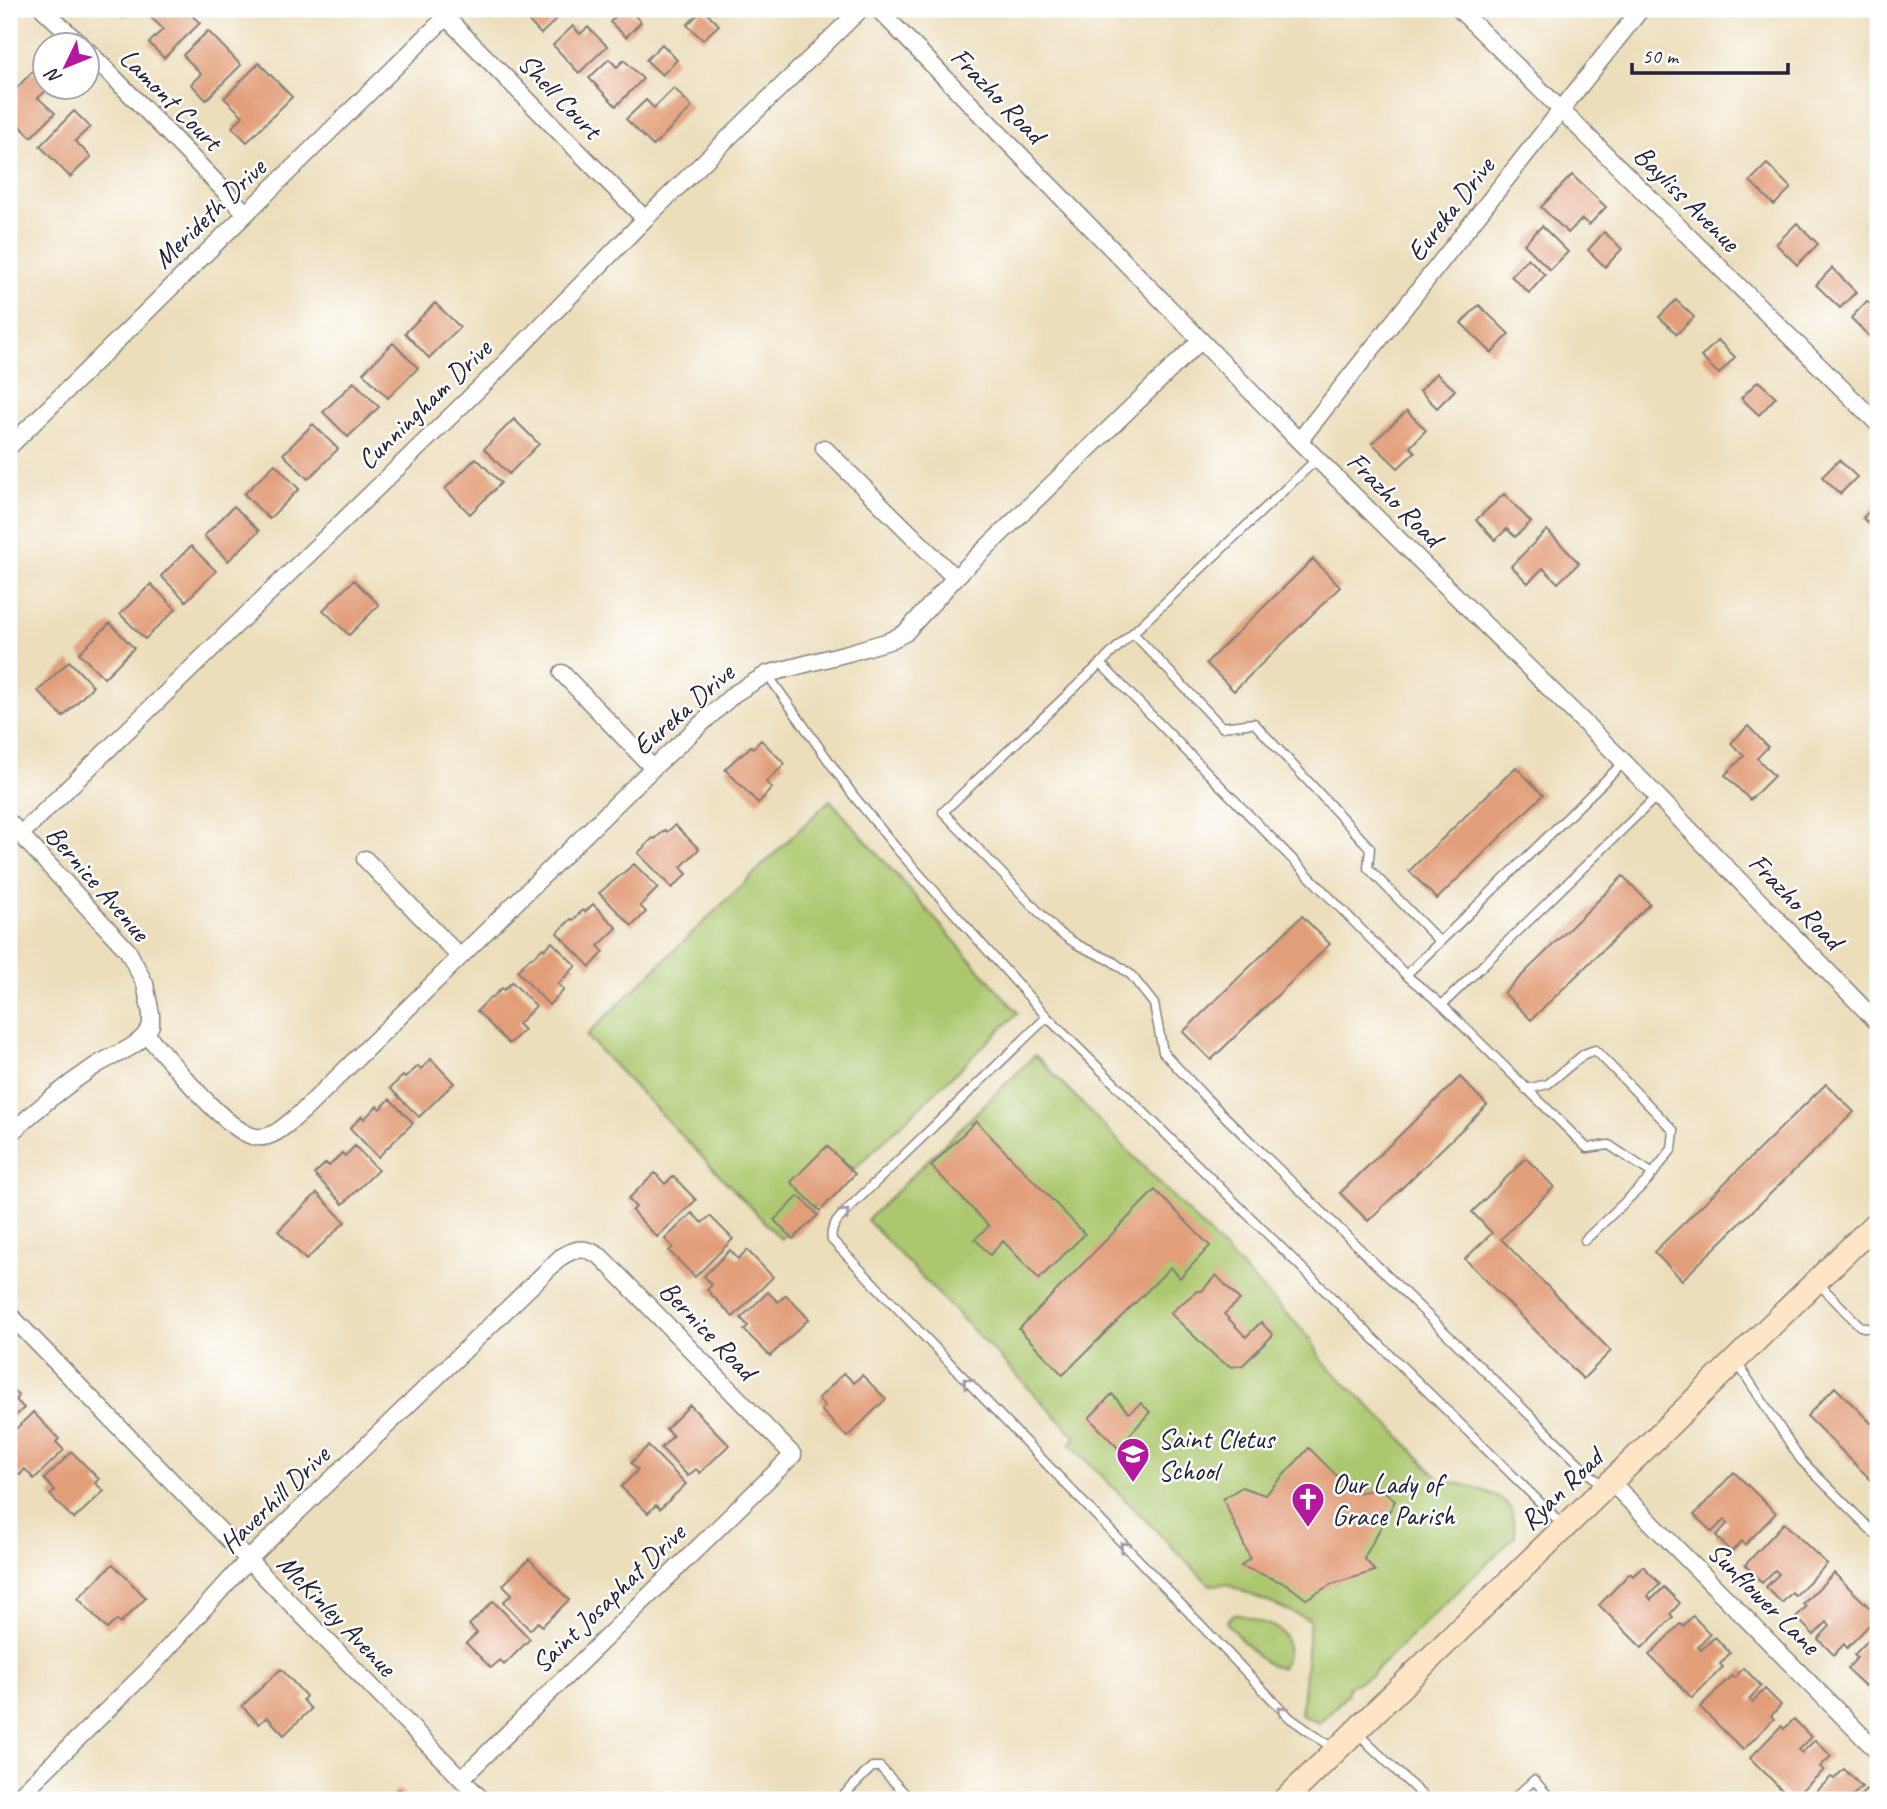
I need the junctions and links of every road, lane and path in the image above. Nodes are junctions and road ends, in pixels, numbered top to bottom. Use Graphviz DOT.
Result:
graph roads {
  1 [pos="43,9"];
  2 [pos="861,9"];
  3 [pos="878,9"];
  4 [pos="1460,9"];
  5 [pos="1641,9"];
  6 [pos="442,13"];
  7 [pos="67,32"];
  8 [pos="102,65"];
  9 [pos="1562,111"];
  10 [pos="246,213"];
  11 [pos="645,219"];
  12 [pos="1201,340"];
  13 [pos="1878,424"];
  14 [pos="11,440"];
  15 [pos="1299,441"];
  16 [pos="824,448"];
  17 [pos="1317,459"];
  18 [pos="955,578"];
  19 [pos="1133,634"];
  20 [pos="1101,664"];
  21 [pos="562,673"];
  22 [pos="767,674"];
  23 [pos="1624,762"];
  24 [pos="653,768"];
  25 [pos="1657,796"];
  26 [pos="9,822"];
  27 [pos="21,834"];
  28 [pos="365,859"];
  29 [pos="1440,942"];
  30 [pos="459,956"];
  31 [pos="1406,975"];
  32 [pos="1442,1005"];
  33 [pos="1047,1017"];
  34 [pos="1878,1023"];
  35 [pos="146,1034"];
  36 [pos="1526,1089"];
  37 [pos="9,1135"];
  38 [pos="1653,1174"];
  39 [pos="1878,1221"];
  40 [pos="1585,1240"];
  41 [pos="581,1248"];
  42 [pos="1817,1282"];
  43 [pos="9,1314"];
  44 [pos="1878,1331"];
  45 [pos="1736,1361"];
  46 [pos="793,1455"];
  47 [pos="1608,1485"];
  48 [pos="1564,1527"];
  49 [pos="1878,1537"];
  50 [pos="247,1561"];
  51 [pos="1356,1732"];
  52 [pos="1336,1751"];
  53 [pos="1878,1752"];
  54 [pos="461,1779"];
  55 [pos="15,1800"];
  56 [pos="482,1800"];
  57 [pos="839,1800"];
  58 [pos="911,1800"];
  59 [pos="1285,1800"];
  60 [pos="1427,1800"];
  61 [pos="1512,1800"];
  62 [pos="1552,1800"];
  1 -- 7 [label="street, Lamont Court"];
  2 -- 11 [label="street, Cunningham Drive"];
  3 -- 12 [label="street, Frazho Road"];
  4 -- 9 [label="street, Bayliss Avenue"];
  5 -- 9 [label="street, Eureka Drive"];
  6 -- 10 [label="street, Merideth Drive"];
  6 -- 11 [label="street, Shell Court"];
  8 -- 10 [label="street, Lamont Court"];
  9 -- 13 [label="street, Bayliss Avenue"];
  9 -- 15 [label="street, Eureka Drive"];
  10 -- 14 [label="street, Merideth Drive"];
  11 -- 27 [label="street, Cunningham Drive"];
  12 -- 15 [label="street, Frazho Road"];
  12 -- 18 [label="street, Eureka Drive"];
  15 -- 17 [label="street, Frazho Road"];
  16 -- 18 [label="street"];
  17 -- 19 [label="lane"];
  17 -- 23 [label="street, Frazho Road"];
  18 -- 22 [label="street, Eureka Drive"];
  19 -- 20 [label="lane"];
  19 -- 29 [label="lane"];
  20 -- 31 [label="lane"];
  20 -- 47 [label="lane"];
  21 -- 24 [label="street"];
  22 -- 24 [label="street, Eureka Drive"];
  22 -- 33 [label="lane"];
  23 -- 25 [label="street, Frazho Road"];
  23 -- 29 [label="lane"];
  24 -- 30 [label="street, Eureka Drive"];
  25 -- 32 [label="lane"];
  25 -- 34 [label="street, Frazho Road"];
  26 -- 27 [label="street, Bernice Avenue"];
  27 -- 35 [label="street, Bernice Avenue"];
  28 -- 30 [label="street"];
  29 -- 31 [label="lane"];
  30 -- 35 [label="street, Eureka Drive"];
  31 -- 32 [label="lane"];
  32 -- 36 [label="lane"];
  33 -- 48 [label="lane"];
  52 -- 33 [label="lane, one-way"];
  35 -- 37 [label="street"];
  36 -- 38 [label="lane"];
  36 -- 38 [label="lane"];
  38 -- 40 [label="lane"];
  39 -- 42 [label="main road, Ryan Road"];
  41 -- 46 [label="street, Bernice Road"];
  41 -- 50 [label="street, Haverhill Drive"];
  42 -- 44 [label="lane"];
  42 -- 45 [label="main road, Ryan Road"];
  43 -- 50 [label="street, McKinley Avenue"];
  45 -- 47 [label="main road, Ryan Road"];
  45 -- 49 [label="lane"];
  46 -- 54 [label="street, Saint Josaphat Drive"];
  47 -- 48 [label="main road, Ryan Road"];
  47 -- 53 [label="street, Sunflower Lane"];
  48 -- 51 [label="main road, Ryan Road"];
  50 -- 54 [label="street, McKinley Avenue"];
  50 -- 55 [label="street, Haverhill Drive"];
  51 -- 52 [label="main road, Ryan Road"];
  51 -- 60 [label="lane"];
  52 -- 59 [label="main road, Ryan Road"];
  54 -- 56 [label="street, McKinley Avenue"];
  57 -- 58 [label="lane"];
  61 -- 62 [label="lane"];
}
